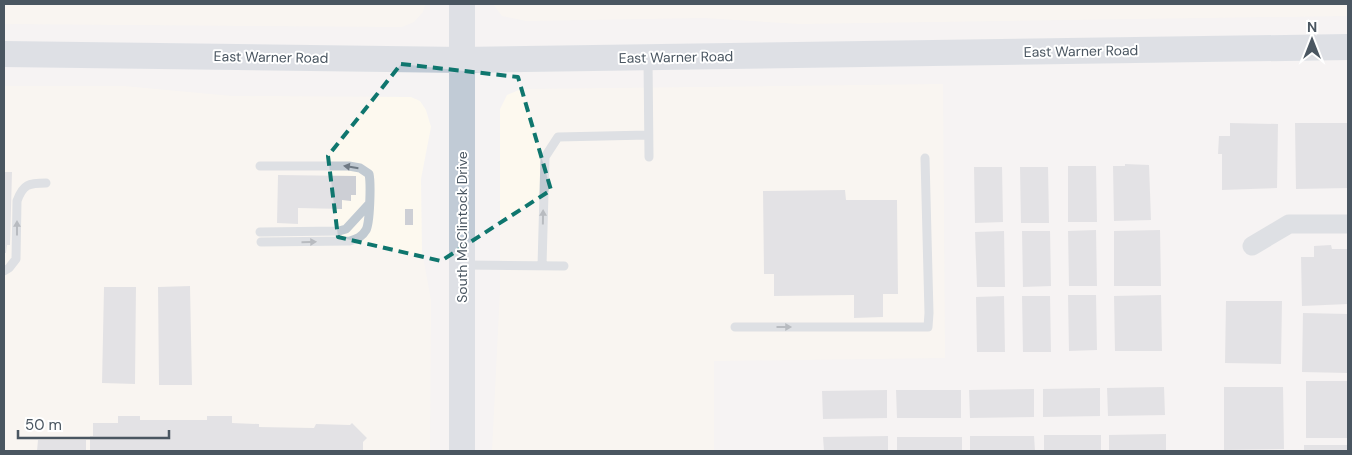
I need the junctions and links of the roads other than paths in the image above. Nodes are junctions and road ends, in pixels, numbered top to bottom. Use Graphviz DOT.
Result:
graph roads {
  1 [pos="462,4"];
  2 [pos="1348,47"];
  3 [pos="4,54"];
  4 [pos="648,57"];
  5 [pos="462,60"];
  6 [pos="648,135"];
  7 [pos="649,157"];
  8 [pos="926,158"];
  9 [pos="260,166"];
  10 [pos="46,183"];
  11 [pos="369,204"];
  12 [pos="1348,224"];
  13 [pos="260,232"];
  14 [pos="261,242"];
  15 [pos="1252,246"];
  16 [pos="462,265"];
  17 [pos="542,266"];
  18 [pos="564,266"];
  19 [pos="4,271"];
  20 [pos="735,327"];
  21 [pos="462,451"];
  1 -- 5 [label="main road, South McClintock Drive"];
  2 -- 4 [label="main road, East Warner Road"];
  3 -- 5 [label="main road, East Warner Road"];
  4 -- 5 [label="main road, East Warner Road"];
  4 -- 6 [label="lane"];
  5 -- 16 [label="main road, South McClintock Drive"];
  6 -- 7 [label="lane"];
  17 -- 6 [label="lane, one-way"];
  20 -- 8 [label="lane, one-way"];
  11 -- 9 [label="lane, one-way"];
  19 -- 10 [label="lane, one-way"];
  11 -- 13 [label="lane"];
  14 -- 11 [label="lane, one-way"];
  12 -- 15 [label="street"];
  16 -- 17 [label="lane"];
  16 -- 21 [label="main road, South McClintock Drive"];
  17 -- 18 [label="lane"];
}
